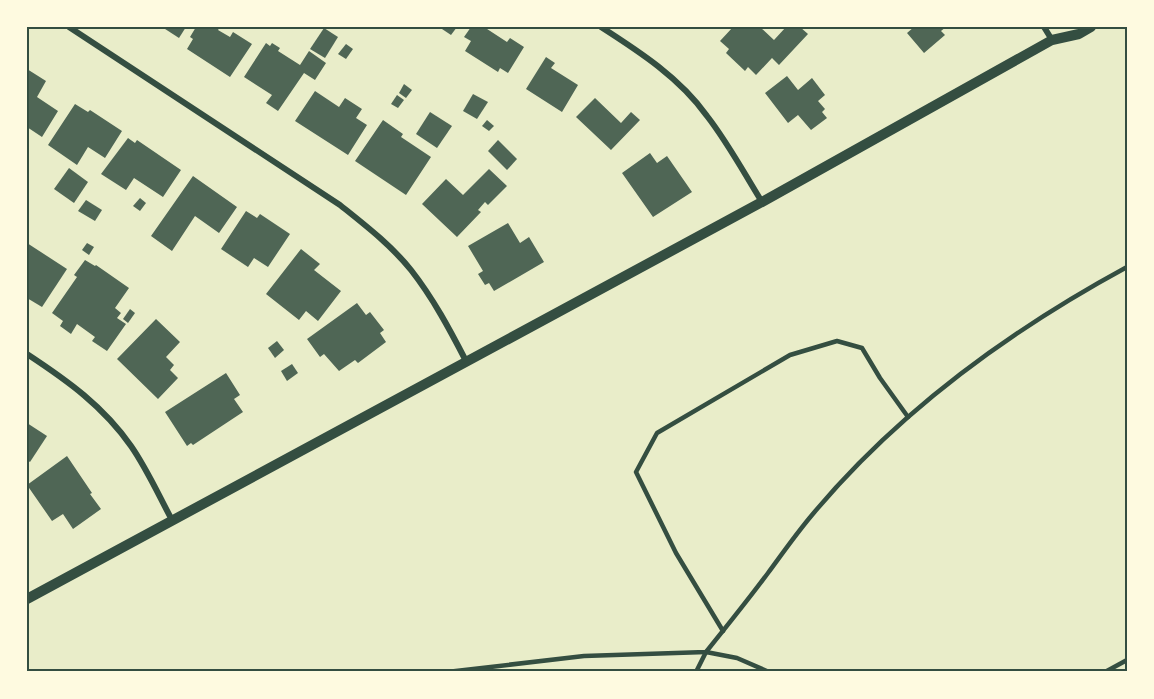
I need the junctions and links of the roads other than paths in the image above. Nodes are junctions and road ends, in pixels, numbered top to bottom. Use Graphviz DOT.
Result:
graph roads {
  1 [pos="69,27"];
  2 [pos="601,27"];
  3 [pos="1044,27"];
  4 [pos="1063,27"];
  5 [pos="1091,27"];
  6 [pos="1052,39"];
  7 [pos="762,202"];
  8 [pos="1127,267"];
  9 [pos="27,354"];
  10 [pos="466,361"];
  11 [pos="908,417"];
  12 [pos="172,520"];
  13 [pos="27,599"];
  14 [pos="723,631"];
  15 [pos="706,652"];
  16 [pos="1127,660"];
  17 [pos="447,672"];
  18 [pos="696,672"];
  19 [pos="769,672"];
  20 [pos="1105,672"];
  1 -- 10 [label="street"];
  2 -- 7 [label="street"];
  3 -- 6 [label="street"];
  4 -- 6 [label="street"];
  5 -- 6 [label="street"];
  6 -- 7 [label="street"];
  7 -- 10 [label="street"];
  8 -- 11 [label="lane"];
  9 -- 12 [label="street"];
  10 -- 12 [label="street"];
  11 -- 14 [label="lane"];
  11 -- 14 [label="lane"];
  12 -- 13 [label="street"];
  14 -- 15 [label="lane"];
  15 -- 17 [label="lane"];
  15 -- 18 [label="lane"];
  15 -- 19 [label="lane"];
  16 -- 20 [label="lane"];
}
